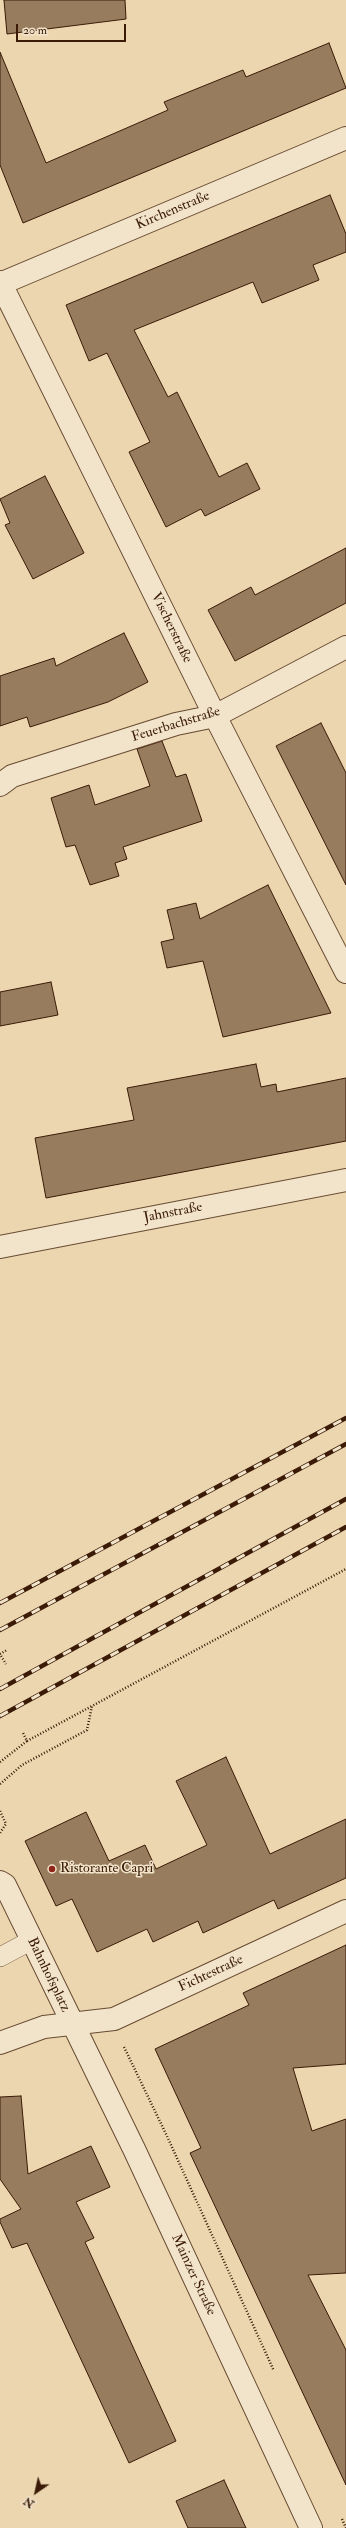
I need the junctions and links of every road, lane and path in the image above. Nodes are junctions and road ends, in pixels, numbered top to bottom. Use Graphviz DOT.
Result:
graph roads {
  1 [pos="346,138"];
  2 [pos="0,283"];
  3 [pos="346,647"];
  4 [pos="215,716"];
  5 [pos="0,785"];
  6 [pos="346,972"];
  7 [pos="346,1180"];
  8 [pos="0,1247"];
  9 [pos="346,1569"];
  10 [pos="7,1650"];
  11 [pos="0,1655"];
  12 [pos="6,1664"];
  13 [pos="92,1706"];
  14 [pos="23,1733"];
  15 [pos="27,1741"];
  16 [pos="0,1762"];
  17 [pos="0,1784"];
  18 [pos="0,1811"];
  19 [pos="0,1833"];
  20 [pos="0,1882"];
  21 [pos="346,1911"];
  22 [pos="32,1940"];
  23 [pos="0,1957"];
  24 [pos="72,2024"];
  25 [pos="0,2043"];
  26 [pos="311,2528"];
  1 -- 2 [label="street, Kirchenstraße"];
  2 -- 4 [label="street, Vischerstraße"];
  3 -- 4 [label="street, Feuerbachstraße"];
  4 -- 5 [label="street, Feuerbachstraße"];
  4 -- 6 [label="street, Vischerstraße"];
  7 -- 8 [label="street, Jahnstraße"];
  9 -- 13 [label="path"];
  10 -- 11 [label="path"];
  11 -- 12 [label="path"];
  13 -- 15 [label="path"];
  13 -- 17 [label="path"];
  14 -- 15 [label="path"];
  15 -- 16 [label="path"];
  18 -- 19 [label="path"];
  20 -- 22 [label="street, Bahnhofsplatz"];
  21 -- 24 [label="street, Fichtestraße"];
  22 -- 23 [label="lane"];
  22 -- 24 [label="street, Bahnhofsplatz"];
  24 -- 25 [label="street, Bahnhofsplatz"];
  24 -- 26 [label="street, Mainzer Straße"];
}
